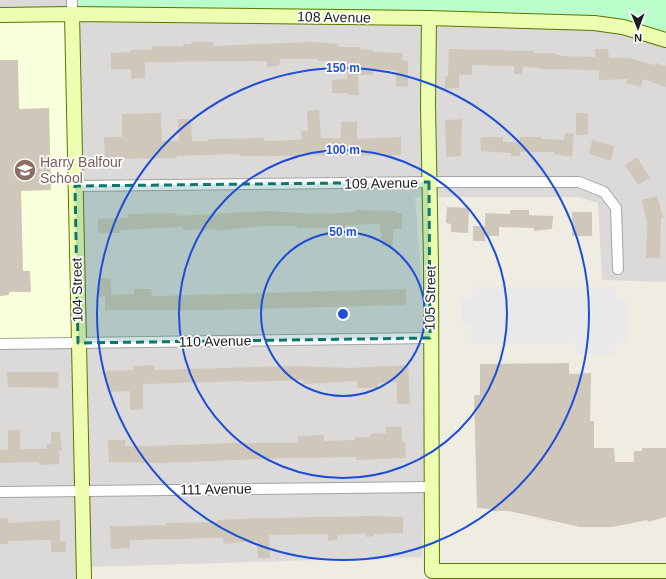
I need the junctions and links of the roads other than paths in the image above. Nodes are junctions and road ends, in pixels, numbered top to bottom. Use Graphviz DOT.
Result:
graph roads {
  1 [pos="72,7"];
  2 [pos="0,16"];
  3 [pos="429,18"];
  4 [pos="666,40"];
  5 [pos="429,182"];
  6 [pos="75,186"];
  7 [pos="618,269"];
  8 [pos="430,338"];
  9 [pos="78,343"];
  10 [pos="0,344"];
  11 [pos="431,487"];
  12 [pos="82,491"];
  13 [pos="0,492"];
  14 [pos="666,571"];
  15 [pos="432,575"];
  16 [pos="84,579"];
  1 -- 2 [label="street, 108 Avenue"];
  1 -- 3 [label="street, 108 Avenue"];
  1 -- 6 [label="street, 104 Street"];
  3 -- 4 [label="street, 108 Avenue"];
  3 -- 5 [label="street, 105 Street"];
  5 -- 6 [label="street, 109 Avenue"];
  5 -- 7 [label="street, 109 Avenue"];
  5 -- 8 [label="street, 105 Street"];
  6 -- 9 [label="street, 104 Street"];
  8 -- 9 [label="street, 110 Avenue"];
  8 -- 11 [label="street, 105 Street"];
  9 -- 10 [label="street, 110 Avenue"];
  9 -- 12 [label="street, 104 Street"];
  11 -- 12 [label="street, 111 Avenue"];
  11 -- 15 [label="street, 105 Street"];
  12 -- 13 [label="street, 111 Avenue"];
  12 -- 16 [label="street, 104 Street"];
  14 -- 15 [label="street"];
}
